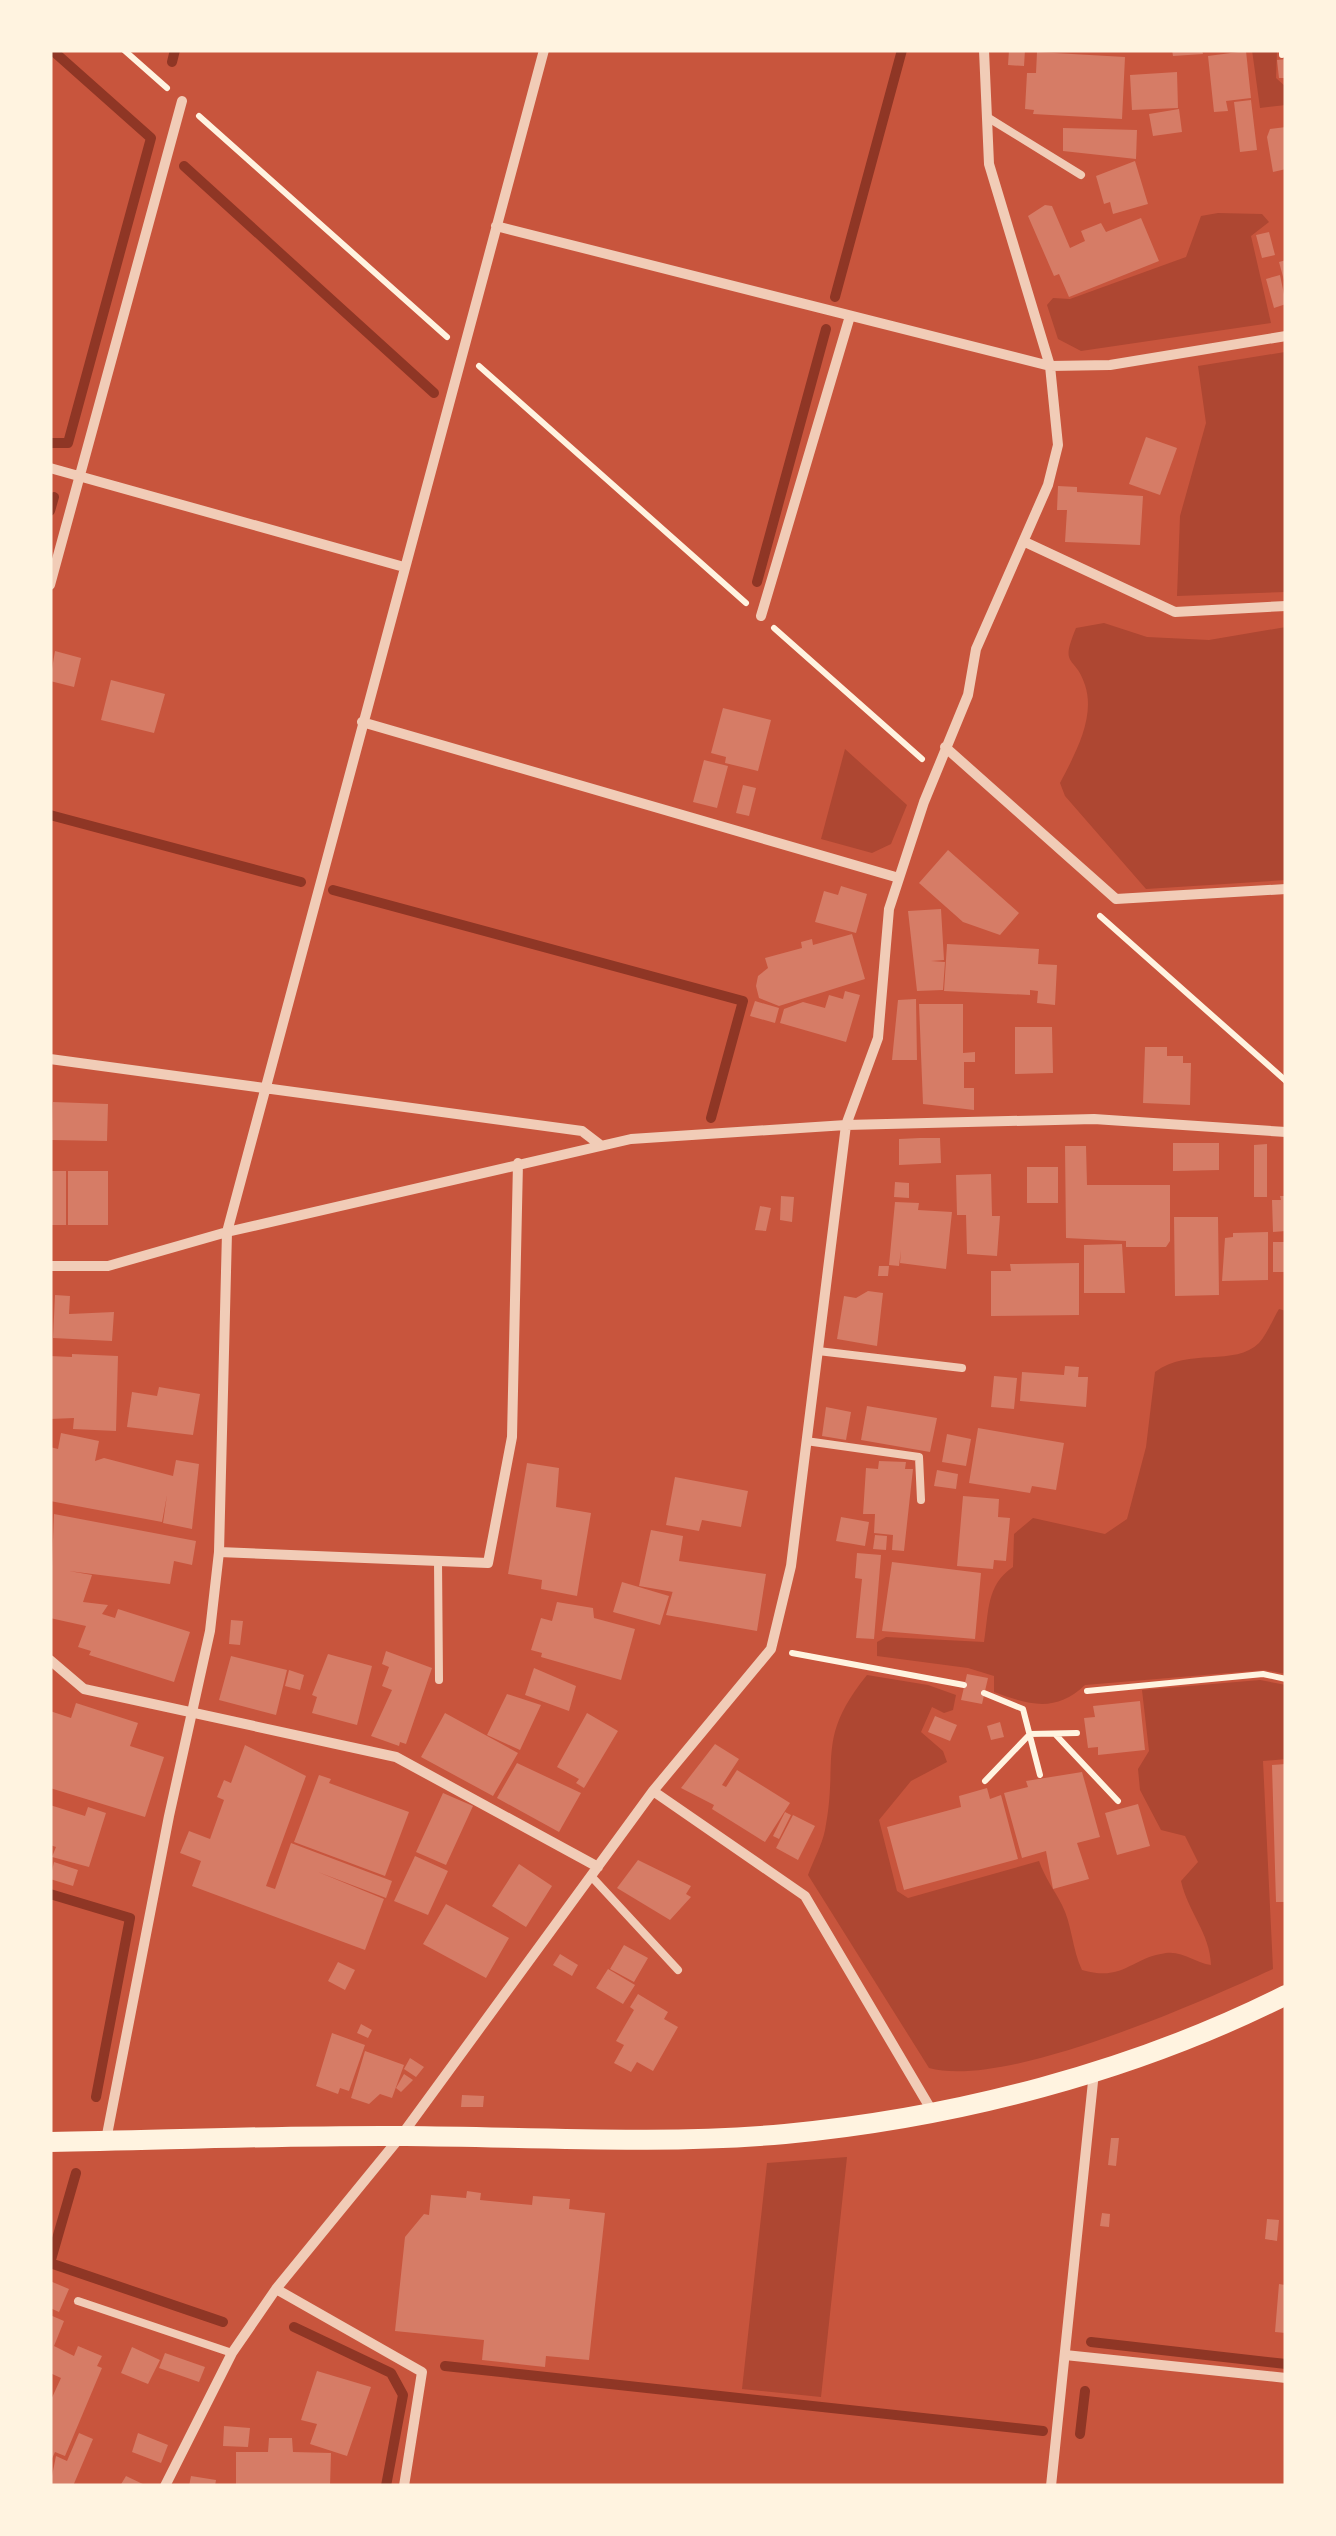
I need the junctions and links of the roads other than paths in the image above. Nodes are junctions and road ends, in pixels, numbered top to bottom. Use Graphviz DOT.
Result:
graph roads {
  1 [pos="544,50"];
  2 [pos="984,50"];
  3 [pos="182,101"];
  4 [pos="985,116"];
  5 [pos="1081,175"];
  6 [pos="496,226"];
  7 [pos="850,316"];
  8 [pos="1286,336"];
  9 [pos="1050,366"];
  10 [pos="50,468"];
  11 [pos="80,476"];
  12 [pos="1026,542"];
  13 [pos="404,567"];
  14 [pos="50,585"];
  15 [pos="1286,606"];
  16 [pos="761,616"];
  17 [pos="362,722"];
  18 [pos="945,747"];
  19 [pos="899,878"];
  20 [pos="1286,889"];
  21 [pos="50,1059"];
  22 [pos="264,1087"];
  23 [pos="846,1125"];
  24 [pos="1286,1132"];
  25 [pos="599,1144"];
  26 [pos="518,1164"];
  27 [pos="227,1232"];
  28 [pos="50,1266"];
  29 [pos="818,1351"];
  30 [pos="962,1368"];
  31 [pos="806,1441"];
  32 [pos="922,1500"];
  33 [pos="219,1552"];
  34 [pos="438,1561"];
  35 [pos="50,1660"];
  36 [pos="440,1680"];
  37 [pos="191,1716"];
  38 [pos="653,1791"];
  39 [pos="594,1871"];
  40 [pos="678,1970"];
  41 [pos="1286,1995"];
  42 [pos="1094,2072"];
  43 [pos="932,2112"];
  44 [pos="402,2136"];
  45 [pos="106,2141"];
  46 [pos="50,2142"];
  47 [pos="276,2289"];
  48 [pos="78,2301"];
  49 [pos="232,2353"];
  50 [pos="1065,2355"];
  51 [pos="1286,2378"];
  52 [pos="164,2486"];
  53 [pos="404,2486"];
  54 [pos="1052,2486"];
  1 -- 6 [label="street"];
  2 -- 4 [label="street"];
  3 -- 11 [label="street"];
  4 -- 5 [label="lane"];
  4 -- 9 [label="street"];
  6 -- 7 [label="street"];
  6 -- 13 [label="street"];
  7 -- 9 [label="street"];
  7 -- 16 [label="street"];
  8 -- 9 [label="street"];
  9 -- 12 [label="street"];
  10 -- 11 [label="street"];
  11 -- 13 [label="street"];
  11 -- 14 [label="street"];
  12 -- 15 [label="street"];
  12 -- 18 [label="street"];
  13 -- 17 [label="street"];
  17 -- 19 [label="street"];
  17 -- 22 [label="street"];
  18 -- 19 [label="street"];
  18 -- 20 [label="street"];
  19 -- 23 [label="street"];
  21 -- 22 [label="street"];
  22 -- 25 [label="street"];
  22 -- 27 [label="street"];
  23 -- 24 [label="street"];
  23 -- 25 [label="street"];
  23 -- 29 [label="street"];
  25 -- 26 [label="street"];
  26 -- 27 [label="street"];
  26 -- 34 [label="street"];
  27 -- 28 [label="street"];
  27 -- 33 [label="street"];
  29 -- 30 [label="lane"];
  29 -- 31 [label="street"];
  31 -- 32 [label="lane"];
  31 -- 38 [label="street"];
  33 -- 34 [label="street"];
  33 -- 37 [label="street"];
  34 -- 36 [label="lane"];
  35 -- 37 [label="street"];
  37 -- 39 [label="street"];
  37 -- 45 [label="street"];
  38 -- 39 [label="street"];
  38 -- 43 [label="street"];
  39 -- 40 [label="lane"];
  39 -- 44 [label="street"];
  41 -- 42 [label="main road"];
  42 -- 43 [label="main road"];
  42 -- 50 [label="street"];
  43 -- 44 [label="main road"];
  44 -- 45 [label="main road"];
  44 -- 47 [label="street"];
  45 -- 46 [label="main road"];
  47 -- 49 [label="street"];
  47 -- 53 [label="street"];
  48 -- 49 [label="lane"];
  49 -- 52 [label="street"];
  50 -- 51 [label="street"];
  50 -- 54 [label="street"];
}
